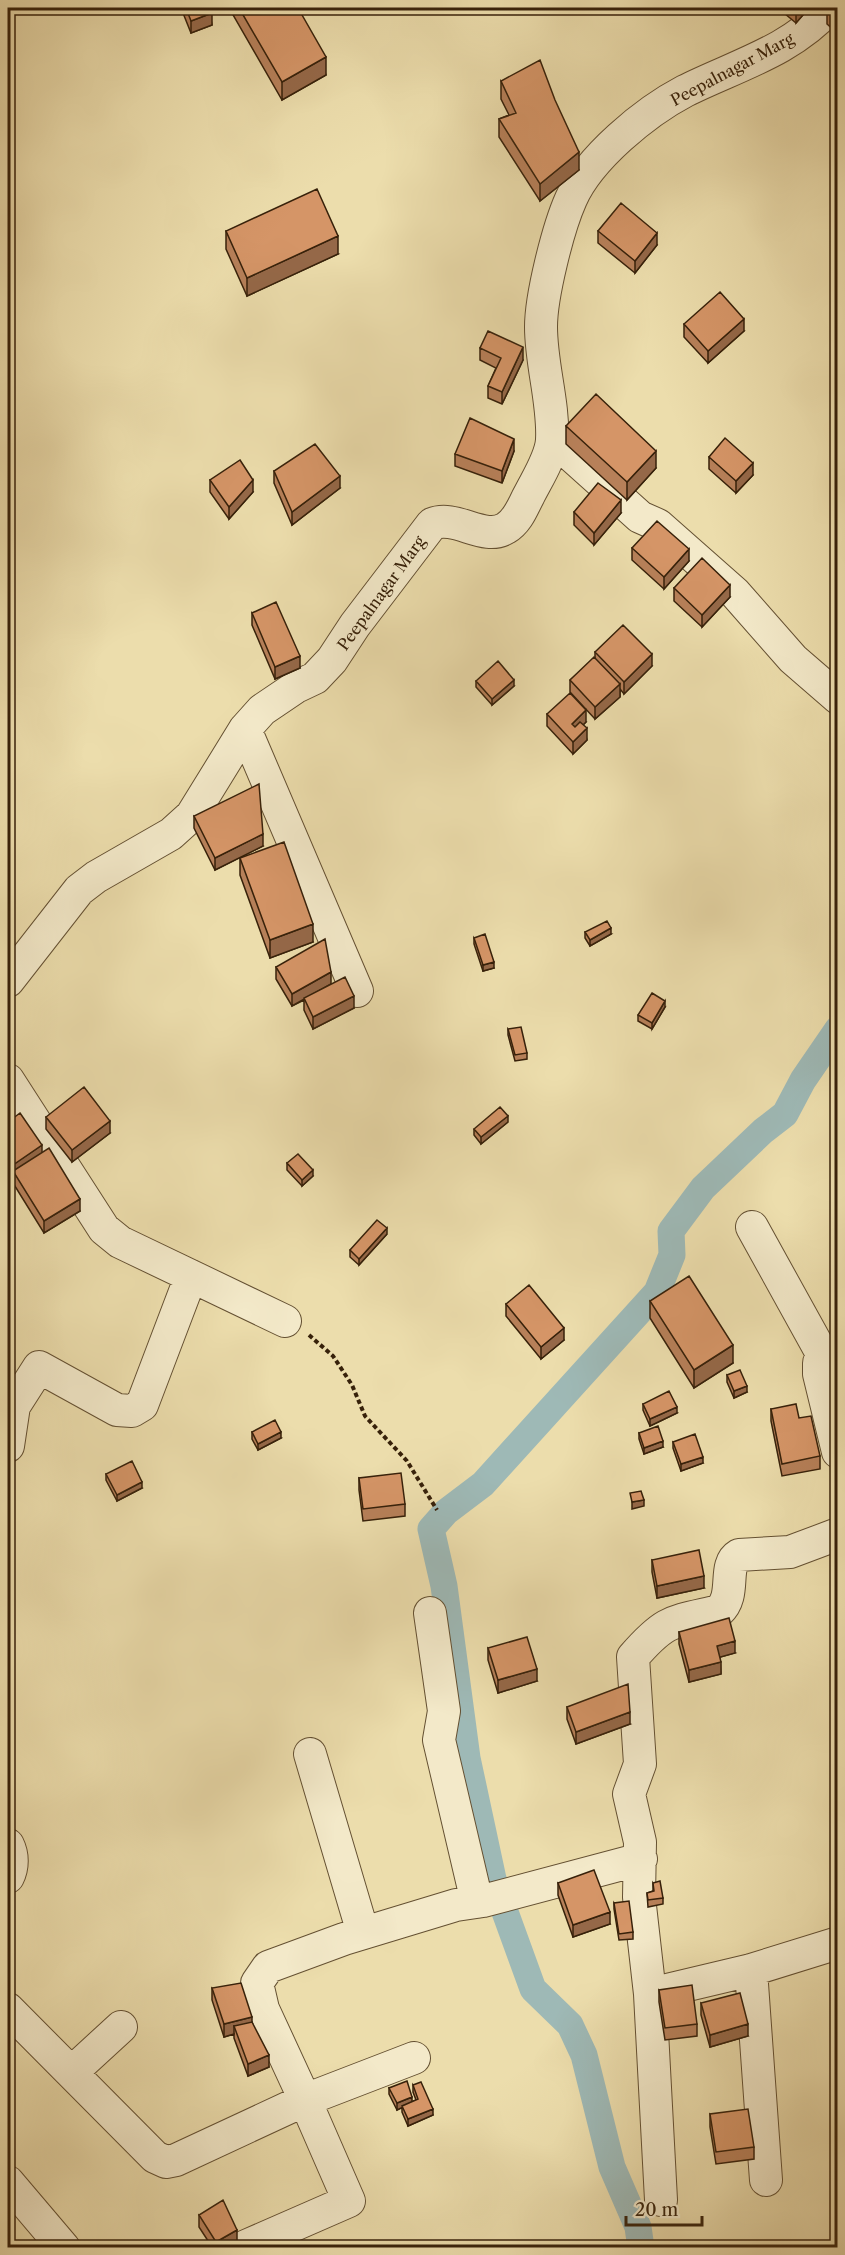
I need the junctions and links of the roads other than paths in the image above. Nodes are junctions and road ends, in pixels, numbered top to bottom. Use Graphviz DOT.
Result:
graph roads {
  1 [pos="829,8"];
  2 [pos="552,442"];
  3 [pos="837,698"];
  4 [pos="245,729"];
  5 [pos="8,981"];
  6 [pos="357,990"];
  7 [pos="8,1080"];
  8 [pos="752,1227"];
  9 [pos="192,1276"];
  10 [pos="285,1321"];
  11 [pos="831,1356"];
  12 [pos="8,1446"];
  13 [pos="837,1452"];
  14 [pos="837,1534"];
  15 [pos="430,1613"];
  16 [pos="310,1754"];
  17 [pos="8,1845"];
  18 [pos="641,1858"];
  19 [pos="8,1877"];
  20 [pos="480,1902"];
  21 [pos="363,1934"];
  22 [pos="837,1943"];
  23 [pos="751,1970"];
  24 [pos="650,1994"];
  25 [pos="10,2016"];
  26 [pos="121,2027"];
  27 [pos="414,2058"];
  28 [pos="72,2072"];
  29 [pos="305,2100"];
  30 [pos="766,2180"];
  31 [pos="8,2182"];
  32 [pos="661,2200"];
  33 [pos="246,2246"];
  34 [pos="64,2247"];
  1 -- 2 [label="street, Peepalnagar Marg"];
  2 -- 3 [label="street"];
  2 -- 4 [label="street, Peepalnagar Marg"];
  4 -- 5 [label="street, Peepalnagar Marg"];
  4 -- 6 [label="street"];
  7 -- 9 [label="street"];
  8 -- 11 [label="street"];
  9 -- 10 [label="street"];
  9 -- 12 [label="street"];
  11 -- 13 [label="street"];
  14 -- 18 [label="street"];
  15 -- 20 [label="street"];
  16 -- 21 [label="street"];
  17 -- 19 [label="street"];
  18 -- 20 [label="street"];
  18 -- 24 [label="street"];
  20 -- 21 [label="street"];
  21 -- 29 [label="street"];
  22 -- 23 [label="street"];
  23 -- 24 [label="street"];
  23 -- 30 [label="street"];
  24 -- 32 [label="street"];
  25 -- 28 [label="street"];
  26 -- 28 [label="street"];
  27 -- 29 [label="street"];
  28 -- 29 [label="street"];
  29 -- 33 [label="street"];
  31 -- 34 [label="street"];
}
